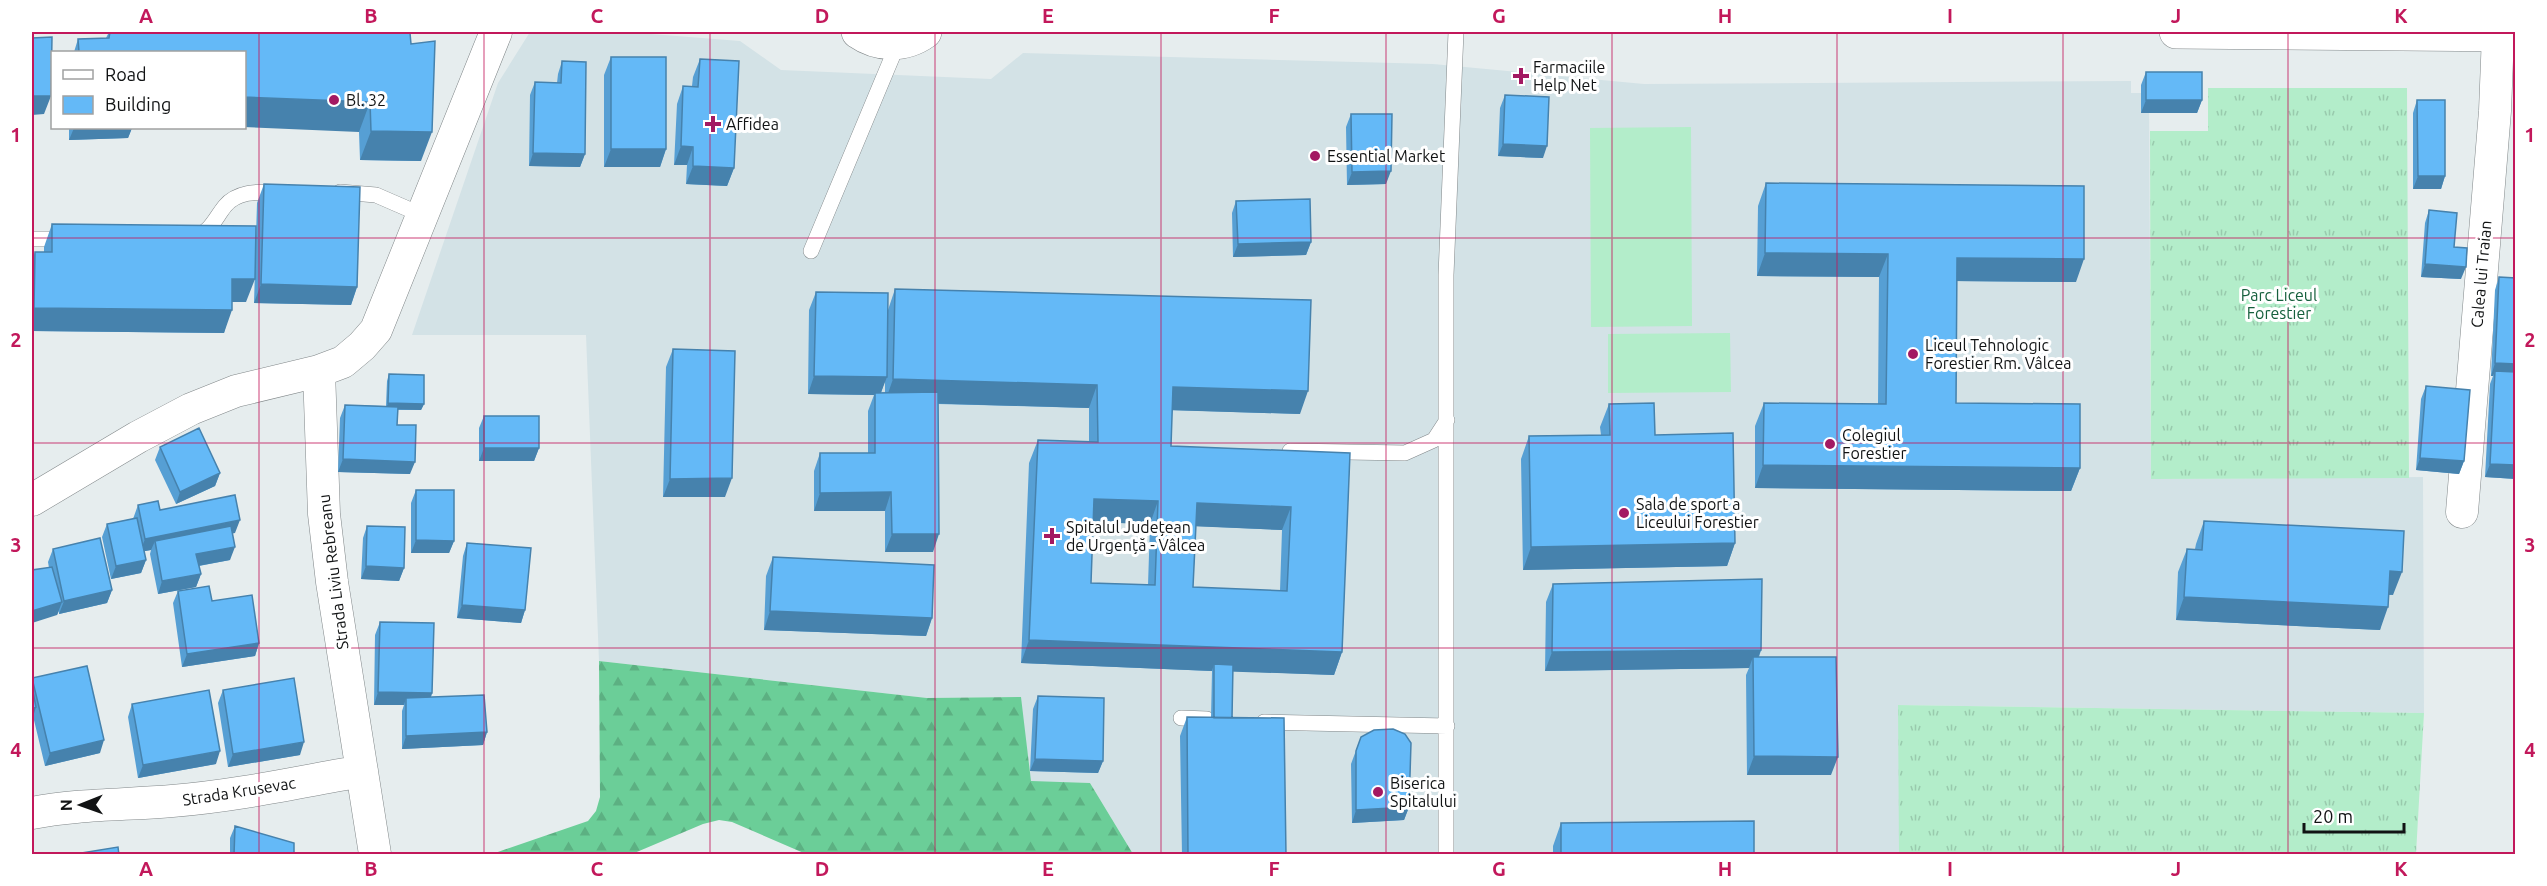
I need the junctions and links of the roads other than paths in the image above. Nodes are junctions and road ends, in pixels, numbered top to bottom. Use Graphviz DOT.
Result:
graph roads {
  1 [pos="496,32"];
  2 [pos="858,32"];
  3 [pos="1456,32"];
  4 [pos="2176,32"];
  5 [pos="2507,35"];
  6 [pos="912,37"];
  7 [pos="300,192"];
  8 [pos="323,192"];
  9 [pos="422,215"];
  10 [pos="32,239"];
  11 [pos="77,239"];
  12 [pos="179,240"];
  13 [pos="811,250"];
  14 [pos="319,371"];
  15 [pos="1447,420"];
  16 [pos="1278,451"];
  17 [pos="32,500"];
  18 [pos="2462,512"];
  19 [pos="1181,718"];
  20 [pos="1224,720"];
  21 [pos="1245,721"];
  22 [pos="1447,726"];
  23 [pos="362,771"];
  24 [pos="32,813"];
  25 [pos="375,855"];
  26 [pos="1446,855"];
  1 -- 9 [label="street"];
  2 -- 6 [label="main road"];
  3 -- 15 [label="lane"];
  4 -- 5 [label="main road, Calea lui Traian"];
  5 -- 18 [label="street, Calea lui Traian"];
  6 -- 13 [label="lane"];
  7 -- 12 [label="lane"];
  8 -- 9 [label="lane"];
  9 -- 14 [label="street"];
  10 -- 11 [label="lane"];
  14 -- 17 [label="street"];
  14 -- 23 [label="street, Strada Liviu Rebreanu"];
  15 -- 16 [label="lane"];
  15 -- 22 [label="lane"];
  19 -- 20 [label="lane"];
  21 -- 22 [label="lane"];
  22 -- 26 [label="lane"];
  23 -- 24 [label="street, Strada Krusevac"];
  23 -- 25 [label="street"];
}
